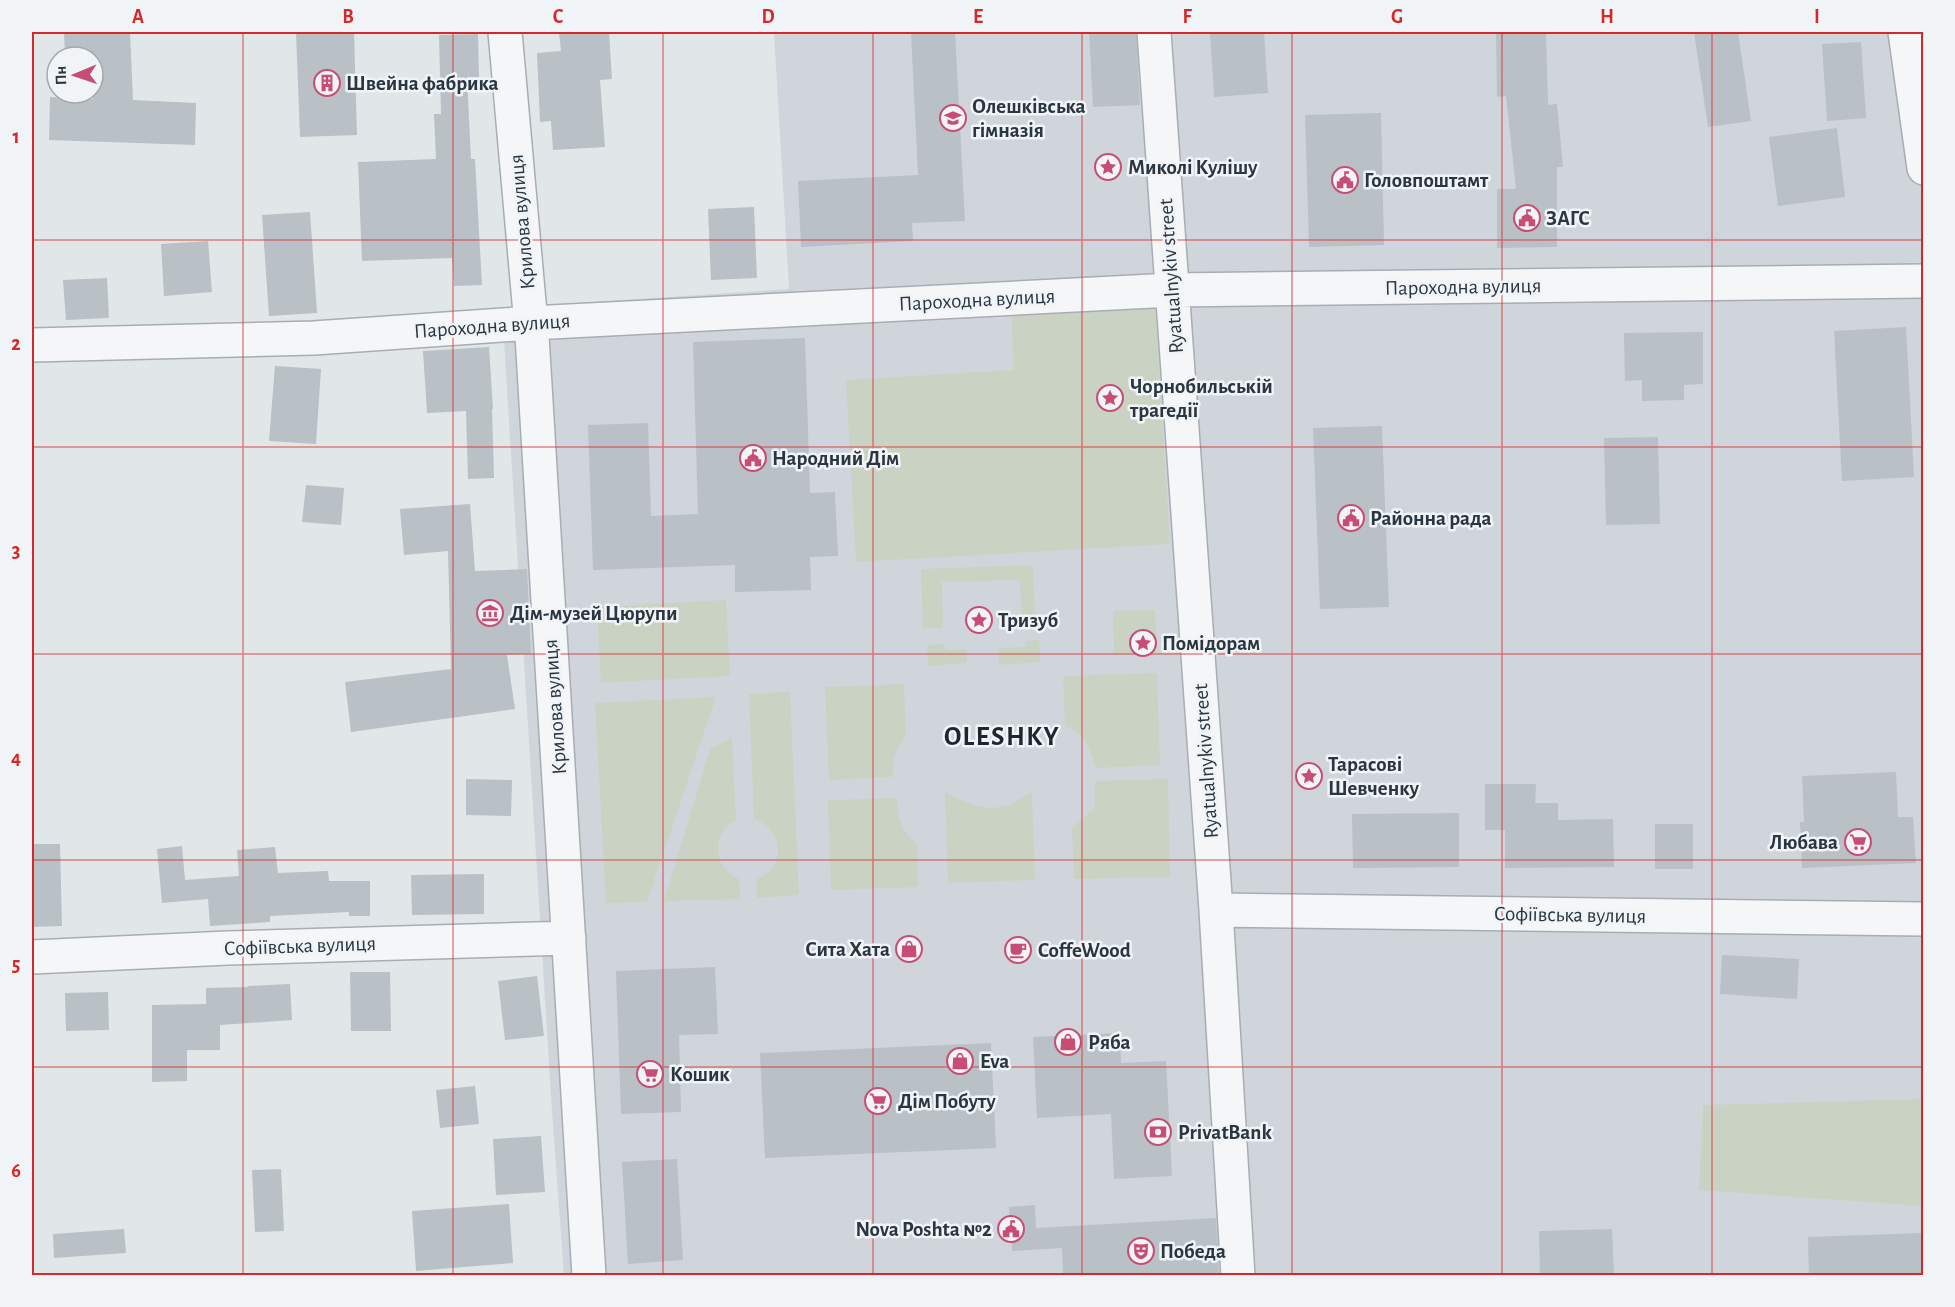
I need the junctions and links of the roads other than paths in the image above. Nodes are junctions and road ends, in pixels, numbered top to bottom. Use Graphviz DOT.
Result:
graph roads {
  1 [pos="505,32"];
  2 [pos="1154,32"];
  3 [pos="1905,32"];
  4 [pos="1923,168"];
  5 [pos="1923,280"];
  6 [pos="1172,290"];
  7 [pos="531,323"];
  8 [pos="32,345"];
  9 [pos="1216,910"];
  10 [pos="1923,920"];
  11 [pos="569,938"];
  12 [pos="32,957"];
  13 [pos="589,1275"];
  14 [pos="1238,1275"];
  1 -- 7 [label="street, Крилова вулиця"];
  2 -- 6 [label="street, Ryatualnykiv street"];
  3 -- 4 [label="street"];
  5 -- 6 [label="street, Пароходна вулиця"];
  6 -- 7 [label="street, Пароходна вулиця"];
  6 -- 9 [label="street, Ryatualnykiv street"];
  7 -- 8 [label="street, Пароходна вулиця"];
  7 -- 11 [label="street, Крилова вулиця"];
  9 -- 10 [label="street, Софіївська вулиця"];
  9 -- 14 [label="street, Ryatualnykiv street"];
  11 -- 12 [label="street, Софіївська вулиця"];
  11 -- 13 [label="street, Крилова вулиця"];
}
